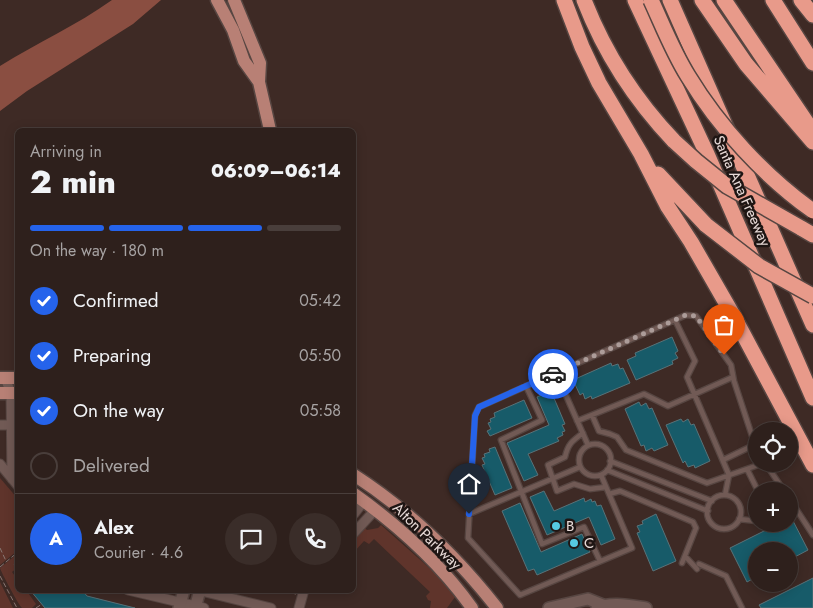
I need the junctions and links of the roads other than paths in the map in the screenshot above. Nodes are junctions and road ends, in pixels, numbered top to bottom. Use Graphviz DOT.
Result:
graph roads {
  1 [pos="217,0"];
  2 [pos="234,0"];
  3 [pos="564,0"];
  4 [pos="584,0"];
  5 [pos="635,0"];
  6 [pos="645,0"];
  7 [pos="651,0"];
  8 [pos="659,0"];
  9 [pos="670,0"];
  10 [pos="702,0"];
  11 [pos="724,0"];
  12 [pos="762,0"];
  13 [pos="773,0"];
  14 [pos="801,0"];
  15 [pos="813,15"];
  16 [pos="800,45"];
  17 [pos="813,63"];
  18 [pos="259,82"];
  19 [pos="270,128"];
  20 [pos="813,132"];
  21 [pos="813,142"];
  22 [pos="641,154"];
  23 [pos="712,166"];
  24 [pos="813,202"];
  25 [pos="813,211"];
  26 [pos="807,232"];
  27 [pos="813,296"];
  28 [pos="675,320"];
  29 [pos="813,325"];
  30 [pos="556,372"];
  31 [pos="733,377"];
  32 [pos="6,379"];
  33 [pos="526,386"];
  34 [pos="9,393"];
  35 [pos="695,394"];
  36 [pos="813,398"];
  37 [pos="592,415"];
  38 [pos="577,421"];
  39 [pos="0,425"];
  40 [pos="11,425"];
  41 [pos="748,425"];
  42 [pos="583,433"];
  43 [pos="588,445"];
  44 [pos="748,450"];
  45 [pos="723,460"];
  46 [pos="610,461"];
  47 [pos="0,464"];
  48 [pos="813,465"];
  49 [pos="580,467"];
  50 [pos="748,468"];
  51 [pos="606,470"];
  52 [pos="601,474"];
  53 [pos="729,475"];
  54 [pos="356,476"];
  55 [pos="552,478"];
  56 [pos="15,483"];
  57 [pos="606,487"];
  58 [pos="521,491"];
  59 [pos="610,494"];
  60 [pos="726,495"];
  61 [pos="359,497"];
  62 [pos="712,501"];
  63 [pos="375,510"];
  64 [pos="708,511"];
  65 [pos="469,514"];
  66 [pos="798,515"];
  67 [pos="739,519"];
  68 [pos="748,520"];
  69 [pos="356,531"];
  70 [pos="813,535"];
  71 [pos="684,556"];
  72 [pos="600,561"];
  73 [pos="682,562"];
  74 [pos="138,593"];
  75 [pos="199,593"];
  76 [pos="211,593"];
  77 [pos="298,593"];
  78 [pos="299,593"];
  79 [pos="180,605"];
  80 [pos="198,607"];
  81 [pos="600,607"];
  82 [pos="271,608"];
  83 [pos="293,608"];
  84 [pos="299,608"];
  85 [pos="472,608"];
  86 [pos="497,608"];
  87 [pos="549,608"];
  88 [pos="646,608"];
  89 [pos="742,608"];
  1 -- 18 [label="main road"];
  2 -- 18 [label="main road"];
  3 -- 22 [label="highway"];
  4 -- 26 [label="highway, bridge"];
  5 -- 23 [label="highway, Santa Ana Freeway"];
  6 -- 23 [label="highway"];
  7 -- 25 [label="highway, bridge"];
  8 -- 24 [label="highway"];
  9 -- 29 [label="highway, Santa Ana Freeway"];
  10 -- 21 [label="highway"];
  11 -- 20 [label="highway"];
  12 -- 16 [label="highway"];
  13 -- 16 [label="highway"];
  14 -- 15 [label="highway"];
  16 -- 17 [label="highway"];
  18 -- 19 [label="main road"];
  22 -- 27 [label="highway, bridge"];
  22 -- 48 [label="highway"];
  23 -- 36 [label="highway, Santa Ana Freeway"];
  28 -- 30 [label="lane"];
  28 -- 31 [label="lane"];
  28 -- 35 [label="lane"];
  30 -- 33 [label="lane"];
  30 -- 38 [label="lane"];
  31 -- 35 [label="lane"];
  31 -- 41 [label="lane"];
  32 -- 34 [label="street"];
  33 -- 58 [label="lane"];
  33 -- 65 [label="lane"];
  34 -- 40 [label="street"];
  35 -- 37 [label="lane"];
  35 -- 45 [label="lane"];
  37 -- 38 [label="lane"];
  37 -- 53 [label="lane"];
  38 -- 42 [label="lane"];
  39 -- 40 [label="street"];
  40 -- 56 [label="street"];
  42 -- 43 [label="lane"];
  42 -- 55 [label="lane"];
  43 -- 46 [label="lane"];
  43 -- 49 [label="lane"];
  44 -- 45 [label="lane"];
  45 -- 53 [label="lane"];
  46 -- 51 [label="lane"];
  46 -- 62 [label="lane"];
  47 -- 56 [label="street"];
  49 -- 52 [label="lane"];
  49 -- 55 [label="lane"];
  50 -- 53 [label="lane"];
  51 -- 52 [label="lane"];
  51 -- 64 [label="lane"];
  52 -- 57 [label="lane"];
  53 -- 60 [label="lane"];
  54 -- 86 [label="main road, Alton Parkway"];
  55 -- 57 [label="lane"];
  55 -- 58 [label="lane"];
  57 -- 59 [label="lane"];
  58 -- 65 [label="lane"];
  58 -- 72 [label="lane"];
  59 -- 71 [label="lane"];
  59 -- 72 [label="lane"];
  60 -- 62 [label="lane"];
  60 -- 67 [label="lane"];
  61 -- 63 [label="main road, Alton Parkway"];
  62 -- 64 [label="lane"];
  63 -- 69 [label="street"];
  63 -- 85 [label="main road, Alton Parkway"];
  64 -- 67 [label="lane"];
  65 -- 72 [label="lane"];
  66 -- 70 [label="lane"];
  67 -- 68 [label="lane"];
  71 -- 73 [label="lane"];
  71 -- 89 [label="lane"];
  74 -- 79 [label="street"];
  75 -- 80 [label="street"];
  76 -- 82 [label="street"];
  77 -- 83 [label="street"];
  78 -- 84 [label="street"];
  79 -- 80 [label="street"];
  81 -- 87 [label="street"];
  81 -- 88 [label="street"];
}
